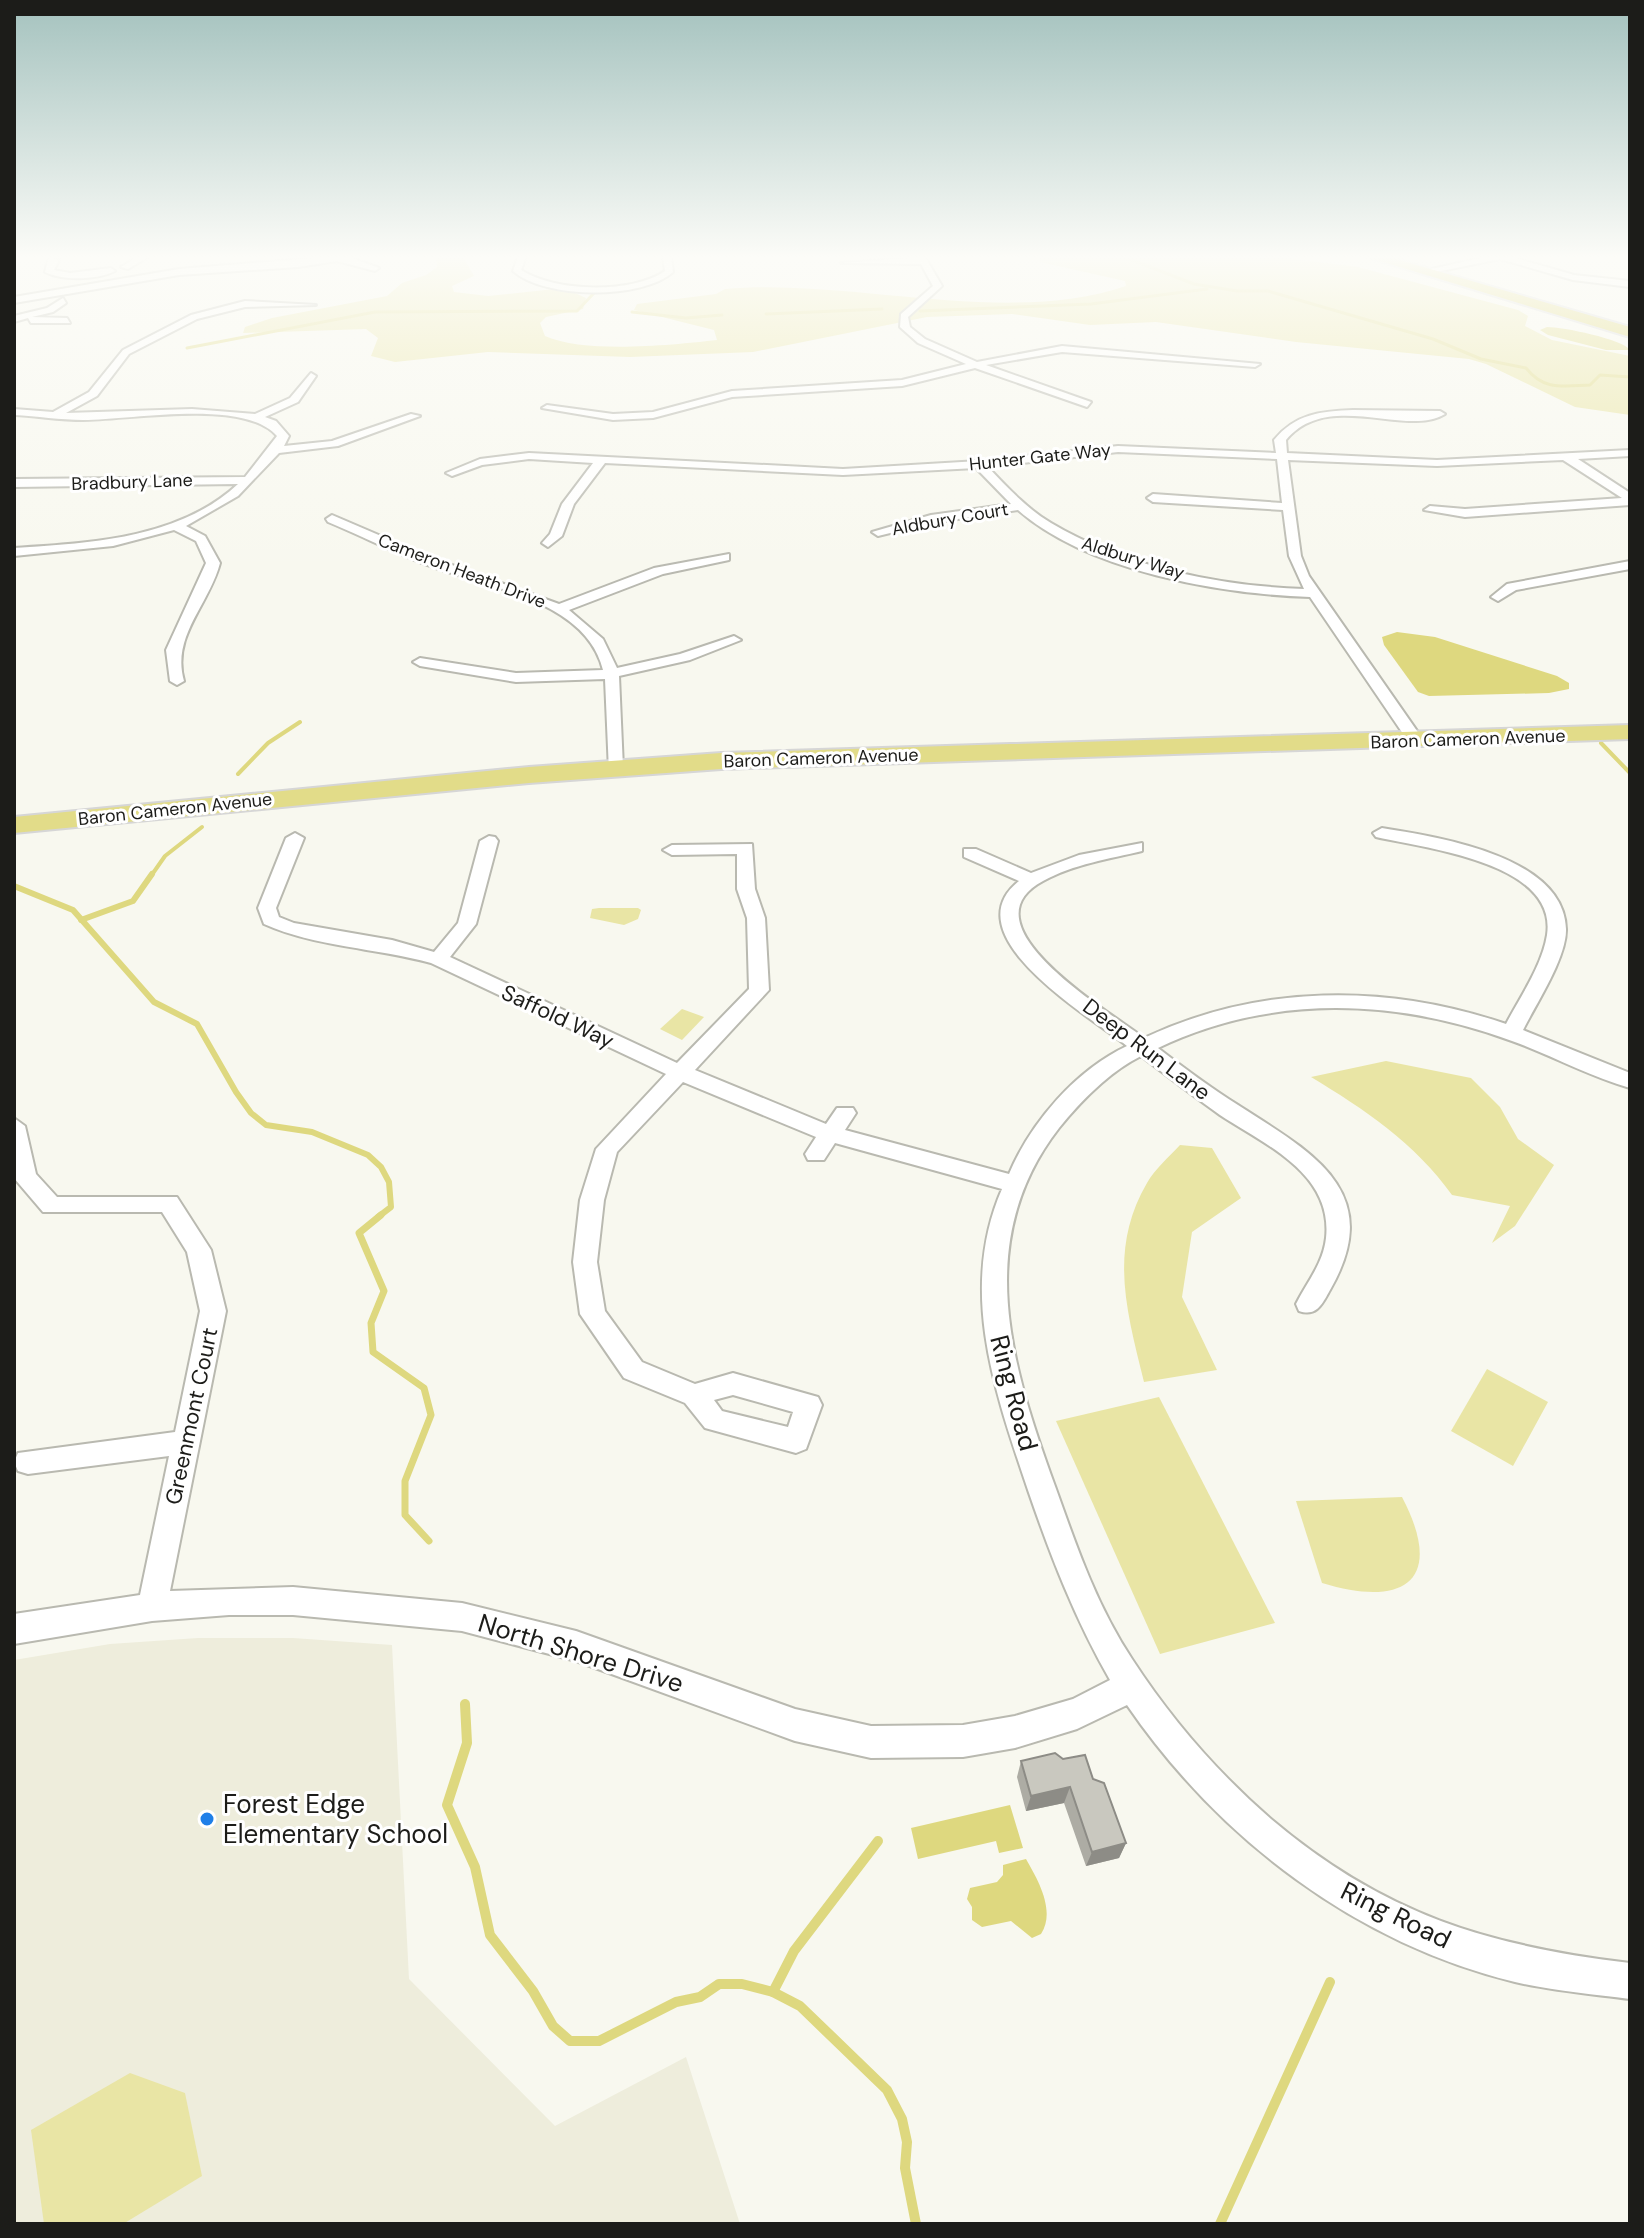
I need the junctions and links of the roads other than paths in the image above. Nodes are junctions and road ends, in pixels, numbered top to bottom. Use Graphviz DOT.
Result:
graph roads {
  1 [pos="119,361"];
  2 [pos="971,361"];
  3 [pos="994,361"];
  4 [pos="1224,361"];
  5 [pos="1255,364"];
  6 [pos="979,365"];
  7 [pos="311,376"];
  8 [pos="1087,404"];
  9 [pos="547,408"];
  10 [pos="14,412"];
  11 [pos="1440,414"];
  12 [pos="55,415"];
  13 [pos="415,416"];
  14 [pos="257,417"];
  15 [pos="276,450"];
  16 [pos="1630,453"];
  17 [pos="1281,455"];
  18 [pos="1565,456"];
  19 [pos="602,459"];
  20 [pos="979,464"];
  21 [pos="452,473"];
  22 [pos="250,480"];
  23 [pos="14,483"];
  24 [pos="1153,498"];
  25 [pos="1630,499"];
  26 [pos="1021,506"];
  27 [pos="1288,507"];
  28 [pos="1430,510"];
  29 [pos="332,519"];
  30 [pos="176,526"];
  31 [pos="878,532"];
  32 [pos="548,543"];
  33 [pos="14,552"];
  34 [pos="724,557"];
  35 [pos="1630,565"];
  36 [pos="1313,593"];
  37 [pos="1498,597"];
  38 [pos="560,609"];
  39 [pos="734,640"];
  40 [pos="420,662"];
  41 [pos="610,671"];
  42 [pos="177,681"];
  43 [pos="1630,719"];
  44 [pos="1630,732"];
  45 [pos="1411,734"];
  46 [pos="614,760"];
  47 [pos="14,808"];
  48 [pos="14,825"];
  49 [pos="1382,833"];
  50 [pos="295,838"];
  51 [pos="489,841"];
  52 [pos="1136,847"];
  53 [pos="672,850"];
  54 [pos="970,853"];
  55 [pos="1029,879"];
  56 [pos="438,959"];
  57 [pos="1512,1032"];
  58 [pos="1141,1045"];
  59 [pos="679,1072"];
  60 [pos="1630,1081"];
  61 [pos="845,1113"];
  62 [pos="14,1126"];
  63 [pos="827,1133"];
  64 [pos="816,1154"];
  65 [pos="1012,1183"];
  66 [pos="1308,1304"];
  67 [pos="694,1395"];
  68 [pos="186,1442"];
  69 [pos="28,1462"];
  70 [pos="152,1607"];
  71 [pos="14,1629"];
  72 [pos="1132,1686"];
  73 [pos="1630,1981"];
  1 -- 12 [label="street"];
  2 -- 6 [label="street"];
  3 -- 6 [label="street"];
  4 -- 5 [label="street"];
  6 -- 8 [label="street"];
  6 -- 9 [label="street"];
  7 -- 14 [label="street"];
  10 -- 12 [label="street"];
  11 -- 17 [label="street"];
  12 -- 14 [label="street"];
  13 -- 15 [label="street"];
  14 -- 15 [label="street"];
  15 -- 22 [label="street"];
  16 -- 18 [label="street, Hunter Gate Way"];
  17 -- 18 [label="street, Hunter Gate Way"];
  17 -- 20 [label="street, Hunter Gate Way"];
  17 -- 27 [label="street"];
  18 -- 25 [label="street"];
  19 -- 20 [label="street, Hunter Gate Way"];
  19 -- 21 [label="street, Hunter Gate Way"];
  19 -- 32 [label="street"];
  20 -- 26 [label="street, Aldbury Way"];
  22 -- 23 [label="street, Bradbury Lane"];
  22 -- 30 [label="street"];
  24 -- 27 [label="street"];
  25 -- 28 [label="street"];
  26 -- 31 [label="street, Aldbury Court"];
  26 -- 36 [label="street, Aldbury Way"];
  27 -- 36 [label="street"];
  29 -- 38 [label="street, Cameron Heath Drive"];
  30 -- 33 [label="street"];
  30 -- 42 [label="street"];
  34 -- 38 [label="street"];
  35 -- 37 [label="street"];
  36 -- 45 [label="street"];
  38 -- 41 [label="street, Cameron Heath Drive"];
  39 -- 41 [label="street"];
  40 -- 41 [label="street"];
  41 -- 46 [label="street, Cameron Heath Drive"];
  43 -- 45 [label="main road, Baron Cameron Avenue"];
  44 -- 45 [label="main road, Baron Cameron Avenue"];
  45 -- 46 [label="main road, Baron Cameron Avenue"];
  46 -- 47 [label="main road, Baron Cameron Avenue"];
  46 -- 48 [label="main road, Baron Cameron Avenue"];
  49 -- 57 [label="street"];
  50 -- 56 [label="street, Saffold Way"];
  51 -- 56 [label="street"];
  52 -- 55 [label="street"];
  53 -- 59 [label="street"];
  54 -- 55 [label="street"];
  55 -- 58 [label="street, Deep Run Lane"];
  56 -- 59 [label="street, Saffold Way"];
  57 -- 58 [label="street, Ring Road"];
  57 -- 60 [label="street, Ring Road"];
  58 -- 65 [label="street, Ring Road"];
  58 -- 66 [label="street, Deep Run Lane"];
  59 -- 63 [label="street, Saffold Way"];
  59 -- 67 [label="street"];
  61 -- 63 [label="street"];
  62 -- 68 [label="street, Greenmont Court"];
  63 -- 64 [label="street"];
  63 -- 65 [label="street, Saffold Way"];
  65 -- 72 [label="street, Ring Road"];
  68 -- 69 [label="street"];
  68 -- 70 [label="street, Greenmont Court"];
  70 -- 71 [label="street, North Shore Drive"];
  70 -- 72 [label="street, North Shore Drive"];
  72 -- 73 [label="street, Ring Road"];
}
